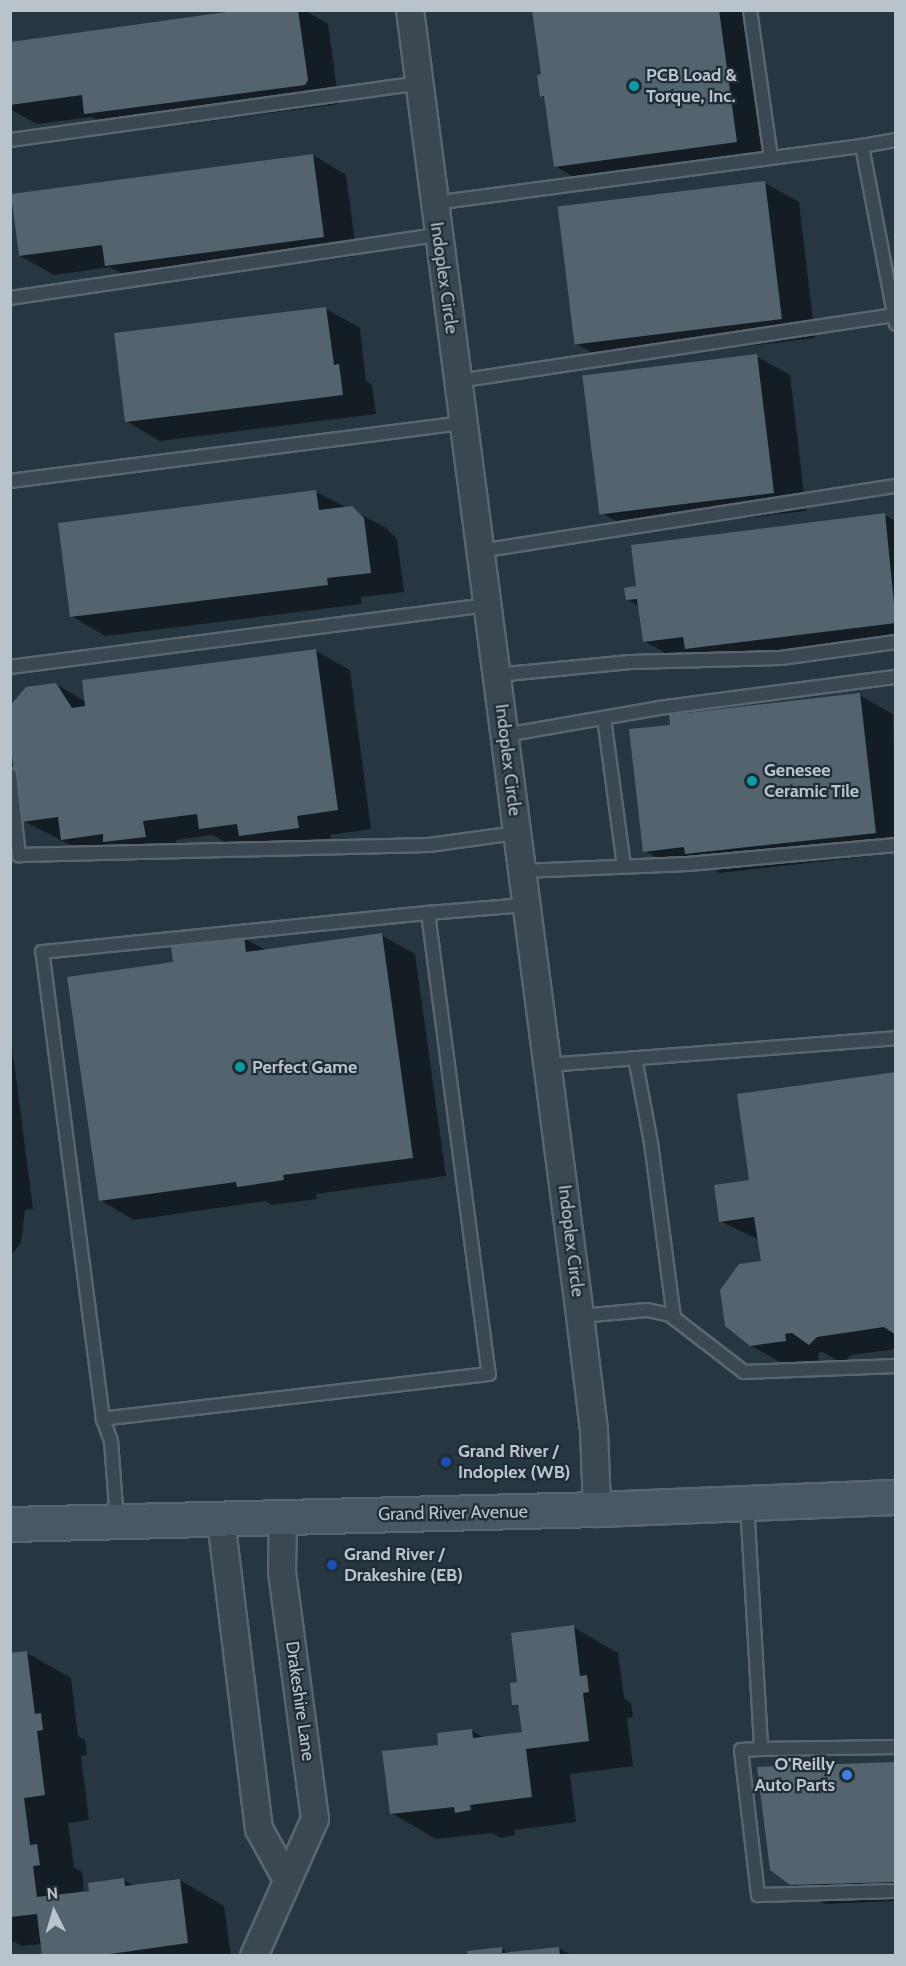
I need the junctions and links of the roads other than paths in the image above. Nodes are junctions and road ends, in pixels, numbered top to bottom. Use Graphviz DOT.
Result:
graph roads {
  1 [pos="410,10"];
  2 [pos="750,10"];
  3 [pos="420,82"];
  4 [pos="10,140"];
  5 [pos="896,140"];
  6 [pos="862,146"];
  7 [pos="771,158"];
  8 [pos="434,203"];
  9 [pos="439,236"];
  10 [pos="10,298"];
  11 [pos="895,319"];
  12 [pos="458,381"];
  13 [pos="463,423"];
  14 [pos="10,481"];
  15 [pos="896,486"];
  16 [pos="480,551"];
  17 [pos="487,605"];
  18 [pos="896,642"];
  19 [pos="10,667"];
  20 [pos="496,675"];
  21 [pos="896,677"];
  22 [pos="604,718"];
  23 [pos="505,735"];
  24 [pos="10,775"];
  25 [pos="517,833"];
  26 [pos="896,845"];
  27 [pos="624,866"];
  28 [pos="522,871"];
  29 [pos="525,905"];
  30 [pos="428,914"];
  31 [pos="896,1038"];
  32 [pos="635,1058"];
  33 [pos="548,1065"];
  34 [pos="580,1316"];
  35 [pos="674,1318"];
  36 [pos="896,1366"];
  37 [pos="104,1419"];
  38 [pos="896,1497"];
  39 [pos="747,1502"];
  40 [pos="597,1509"];
  41 [pos="283,1517"];
  42 [pos="221,1520"];
  43 [pos="117,1522"];
  44 [pos="10,1524"];
  45 [pos="896,1747"];
  46 [pos="761,1749"];
  47 [pos="288,1880"];
  48 [pos="896,1891"];
  49 [pos="254,1956"];
  1 -- 3 [label="street, Indoplex Circle"];
  2 -- 7 [label="lane"];
  3 -- 4 [label="lane"];
  3 -- 8 [label="street, Indoplex Circle"];
  5 -- 6 [label="lane"];
  6 -- 7 [label="lane"];
  6 -- 11 [label="lane"];
  7 -- 8 [label="lane"];
  8 -- 9 [label="street, Indoplex Circle"];
  9 -- 10 [label="lane"];
  9 -- 12 [label="street, Indoplex Circle"];
  11 -- 12 [label="lane"];
  12 -- 13 [label="street, Indoplex Circle"];
  13 -- 14 [label="lane"];
  13 -- 16 [label="street, Indoplex Circle"];
  15 -- 16 [label="lane"];
  16 -- 17 [label="street, Indoplex Circle"];
  17 -- 19 [label="lane"];
  17 -- 20 [label="street, Indoplex Circle"];
  18 -- 20 [label="lane"];
  20 -- 23 [label="street, Indoplex Circle"];
  21 -- 22 [label="lane"];
  22 -- 23 [label="lane"];
  22 -- 27 [label="lane"];
  23 -- 25 [label="street, Indoplex Circle"];
  24 -- 25 [label="lane"];
  25 -- 28 [label="street, Indoplex Circle"];
  26 -- 27 [label="lane"];
  27 -- 28 [label="lane"];
  28 -- 29 [label="street, Indoplex Circle"];
  29 -- 30 [label="lane"];
  29 -- 33 [label="street, Indoplex Circle"];
  30 -- 37 [label="lane"];
  30 -- 37 [label="lane"];
  31 -- 32 [label="lane"];
  32 -- 33 [label="lane"];
  32 -- 35 [label="lane"];
  33 -- 34 [label="street, Indoplex Circle"];
  34 -- 35 [label="lane"];
  34 -- 40 [label="street, Indoplex Circle"];
  35 -- 36 [label="lane"];
  37 -- 43 [label="lane"];
  38 -- 39 [label="main road, Grand River Avenue"];
  39 -- 40 [label="main road, Grand River Avenue"];
  39 -- 46 [label="lane"];
  40 -- 41 [label="main road, Grand River Avenue"];
  41 -- 42 [label="main road, Grand River Avenue"];
  41 -- 47 [label="street, Drakeshire Lane"];
  42 -- 43 [label="main road, Grand River Avenue"];
  42 -- 47 [label="street"];
  43 -- 44 [label="main road, Grand River Avenue"];
  45 -- 46 [label="lane"];
  46 -- 48 [label="lane"];
  47 -- 49 [label="street, Drakeshire Lane"];
}
